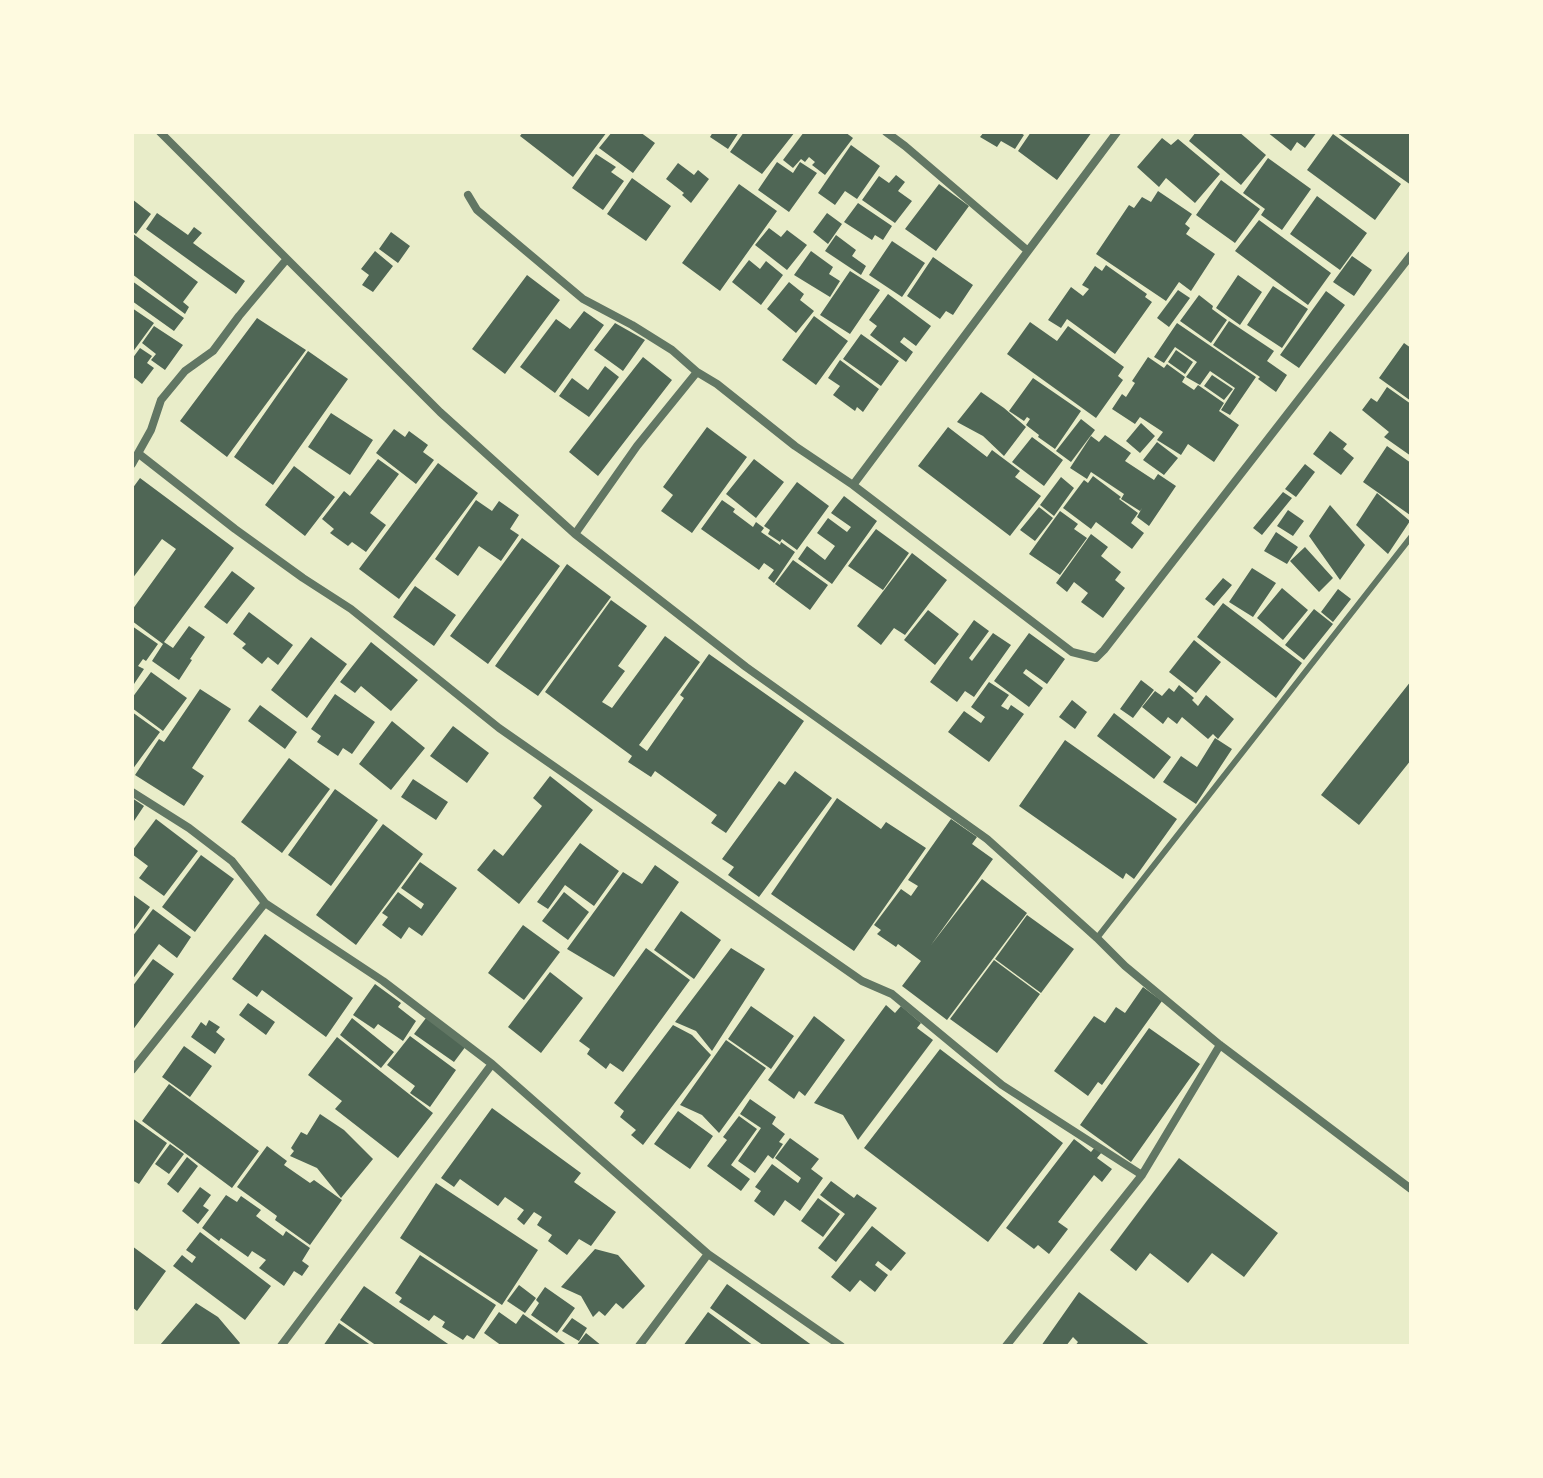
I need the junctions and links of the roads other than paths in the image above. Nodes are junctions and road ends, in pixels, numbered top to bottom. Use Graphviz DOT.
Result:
graph roads {
  1 [pos="160,132"];
  2 [pos="886,132"];
  3 [pos="1117,132"];
  4 [pos="468,195"];
  5 [pos="1028,251"];
  6 [pos="1411,255"];
  7 [pos="286,260"];
  8 [pos="697,372"];
  9 [pos="139,454"];
  10 [pos="132,464"];
  11 [pos="853,485"];
  12 [pos="575,534"];
  13 [pos="1411,537"];
  14 [pos="132,792"];
  15 [pos="265,903"];
  16 [pos="1097,938"];
  17 [pos="1220,1045"];
  18 [pos="492,1064"];
  19 [pos="132,1070"];
  20 [pos="1142,1175"];
  21 [pos="1411,1189"];
  22 [pos="708,1254"];
  23 [pos="281,1346"];
  24 [pos="639,1346"];
  25 [pos="841,1346"];
  26 [pos="1006,1346"];
  1 -- 7 [label="street"];
  2 -- 5 [label="street"];
  3 -- 5 [label="street"];
  4 -- 8 [label="street"];
  5 -- 11 [label="street"];
  6 -- 11 [label="street"];
  7 -- 9 [label="street"];
  7 -- 12 [label="street"];
  8 -- 11 [label="street"];
  8 -- 12 [label="street"];
  9 -- 10 [label="street"];
  9 -- 20 [label="street"];
  12 -- 16 [label="street"];
  13 -- 16 [label="lane"];
  14 -- 15 [label="street"];
  15 -- 18 [label="street"];
  15 -- 19 [label="street"];
  16 -- 17 [label="street"];
  17 -- 20 [label="street"];
  17 -- 21 [label="street"];
  18 -- 22 [label="street"];
  18 -- 23 [label="street"];
  20 -- 26 [label="street"];
  22 -- 24 [label="street"];
  22 -- 25 [label="street"];
}
